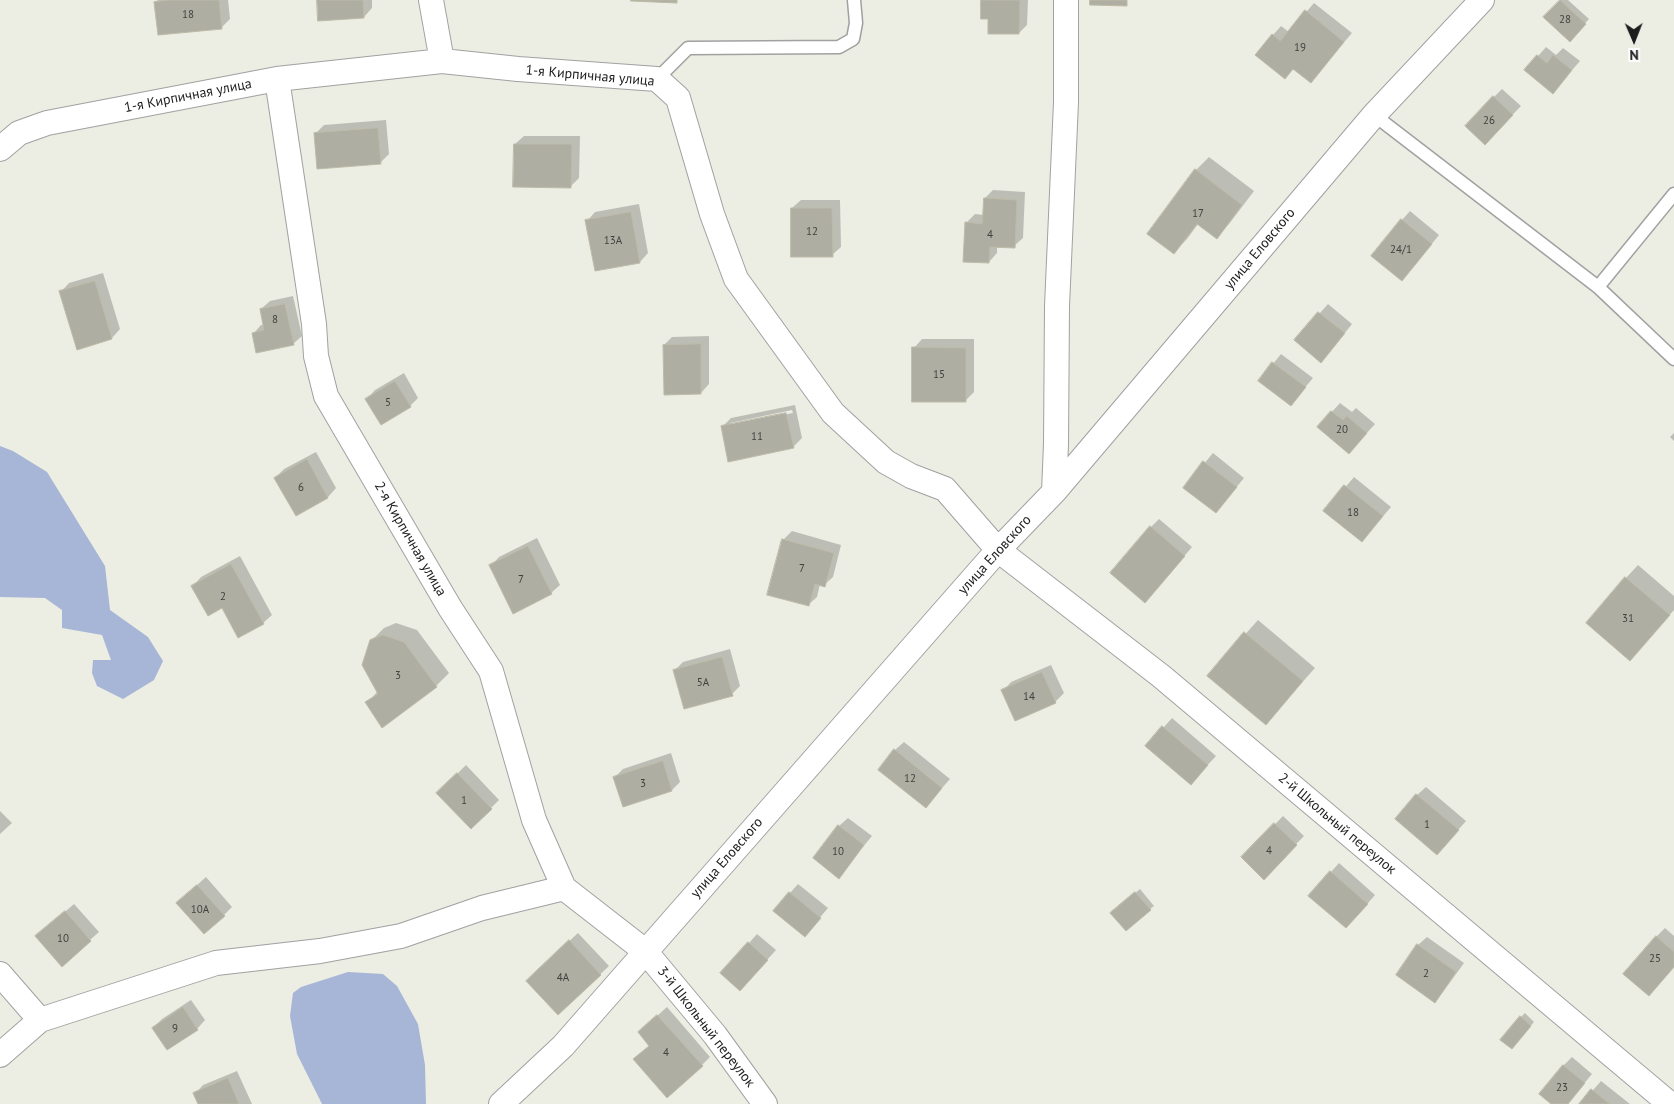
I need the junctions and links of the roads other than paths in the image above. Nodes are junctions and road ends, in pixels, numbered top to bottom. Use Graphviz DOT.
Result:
graph roads {
  1 [pos="431,0"];
  2 [pos="854,0"];
  3 [pos="1066,0"];
  4 [pos="1482,0"];
  5 [pos="442,61"];
  6 [pos="277,79"];
  7 [pos="657,79"];
  8 [pos="1374,114"];
  9 [pos="0,148"];
  10 [pos="1674,194"];
  11 [pos="1598,286"];
  12 [pos="1674,359"];
  13 [pos="1054,492"];
  14 [pos="998,550"];
  15 [pos="564,888"];
  16 [pos="645,952"];
  17 [pos="0,974"];
  18 [pos="40,1020"];
  19 [pos="0,1055"];
  20 [pos="501,1104"];
  21 [pos="765,1104"];
  22 [pos="1670,1104"];
  1 -- 5 [label="street"];
  2 -- 7 [label="lane"];
  3 -- 13 [label="street"];
  4 -- 8 [label="street, улица Еловского"];
  5 -- 6 [label="street, 1-я Кирпичная улица"];
  5 -- 7 [label="street, 1-я Кирпичная улица"];
  6 -- 9 [label="street, 1-я Кирпичная улица"];
  6 -- 15 [label="street, 2-я Кирпичная улица"];
  7 -- 14 [label="street, 1-я Кирпичная улица"];
  8 -- 11 [label="lane"];
  8 -- 13 [label="street, улица Еловского"];
  10 -- 11 [label="lane"];
  11 -- 12 [label="lane"];
  13 -- 14 [label="street, улица Еловского"];
  14 -- 16 [label="street, улица Еловского"];
  14 -- 22 [label="street, 2-й Школьный переулок"];
  15 -- 16 [label="street, 2-я Кирпичная улица"];
  15 -- 18 [label="street"];
  16 -- 20 [label="street, улица Еловского"];
  16 -- 21 [label="street, 3-й Школьный переулок"];
  17 -- 18 [label="street"];
  18 -- 19 [label="street"];
}
